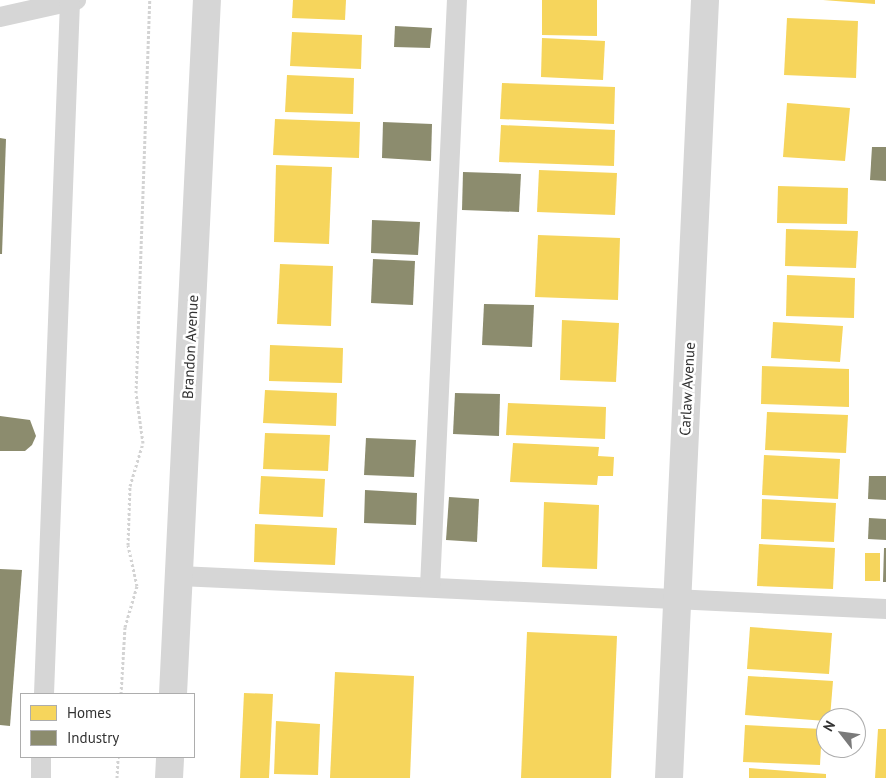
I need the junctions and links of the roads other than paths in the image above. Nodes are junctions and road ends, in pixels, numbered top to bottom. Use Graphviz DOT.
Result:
graph roads {
  1 [pos="207,0"];
  2 [pos="457,0"];
  3 [pos="705,0"];
  4 [pos="73,1"];
  5 [pos="0,17"];
  6 [pos="179,576"];
  7 [pos="430,588"];
  8 [pos="678,599"];
  9 [pos="886,609"];
  10 [pos="44,693"];
  11 [pos="173,693"];
  12 [pos="41,758"];
  13 [pos="170,758"];
  14 [pos="40,778"];
  15 [pos="169,778"];
  16 [pos="669,778"];
  1 -- 6 [label="street, Brandon Avenue"];
  2 -- 7 [label="lane"];
  3 -- 8 [label="street, Carlaw Avenue"];
  4 -- 5 [label="lane"];
  4 -- 10 [label="lane"];
  6 -- 7 [label="lane"];
  6 -- 11 [label="street, Brandon Avenue"];
  7 -- 8 [label="lane"];
  8 -- 9 [label="lane"];
  8 -- 16 [label="street, Carlaw Avenue"];
  12 -- 14 [label="lane"];
  13 -- 15 [label="street"];
}
